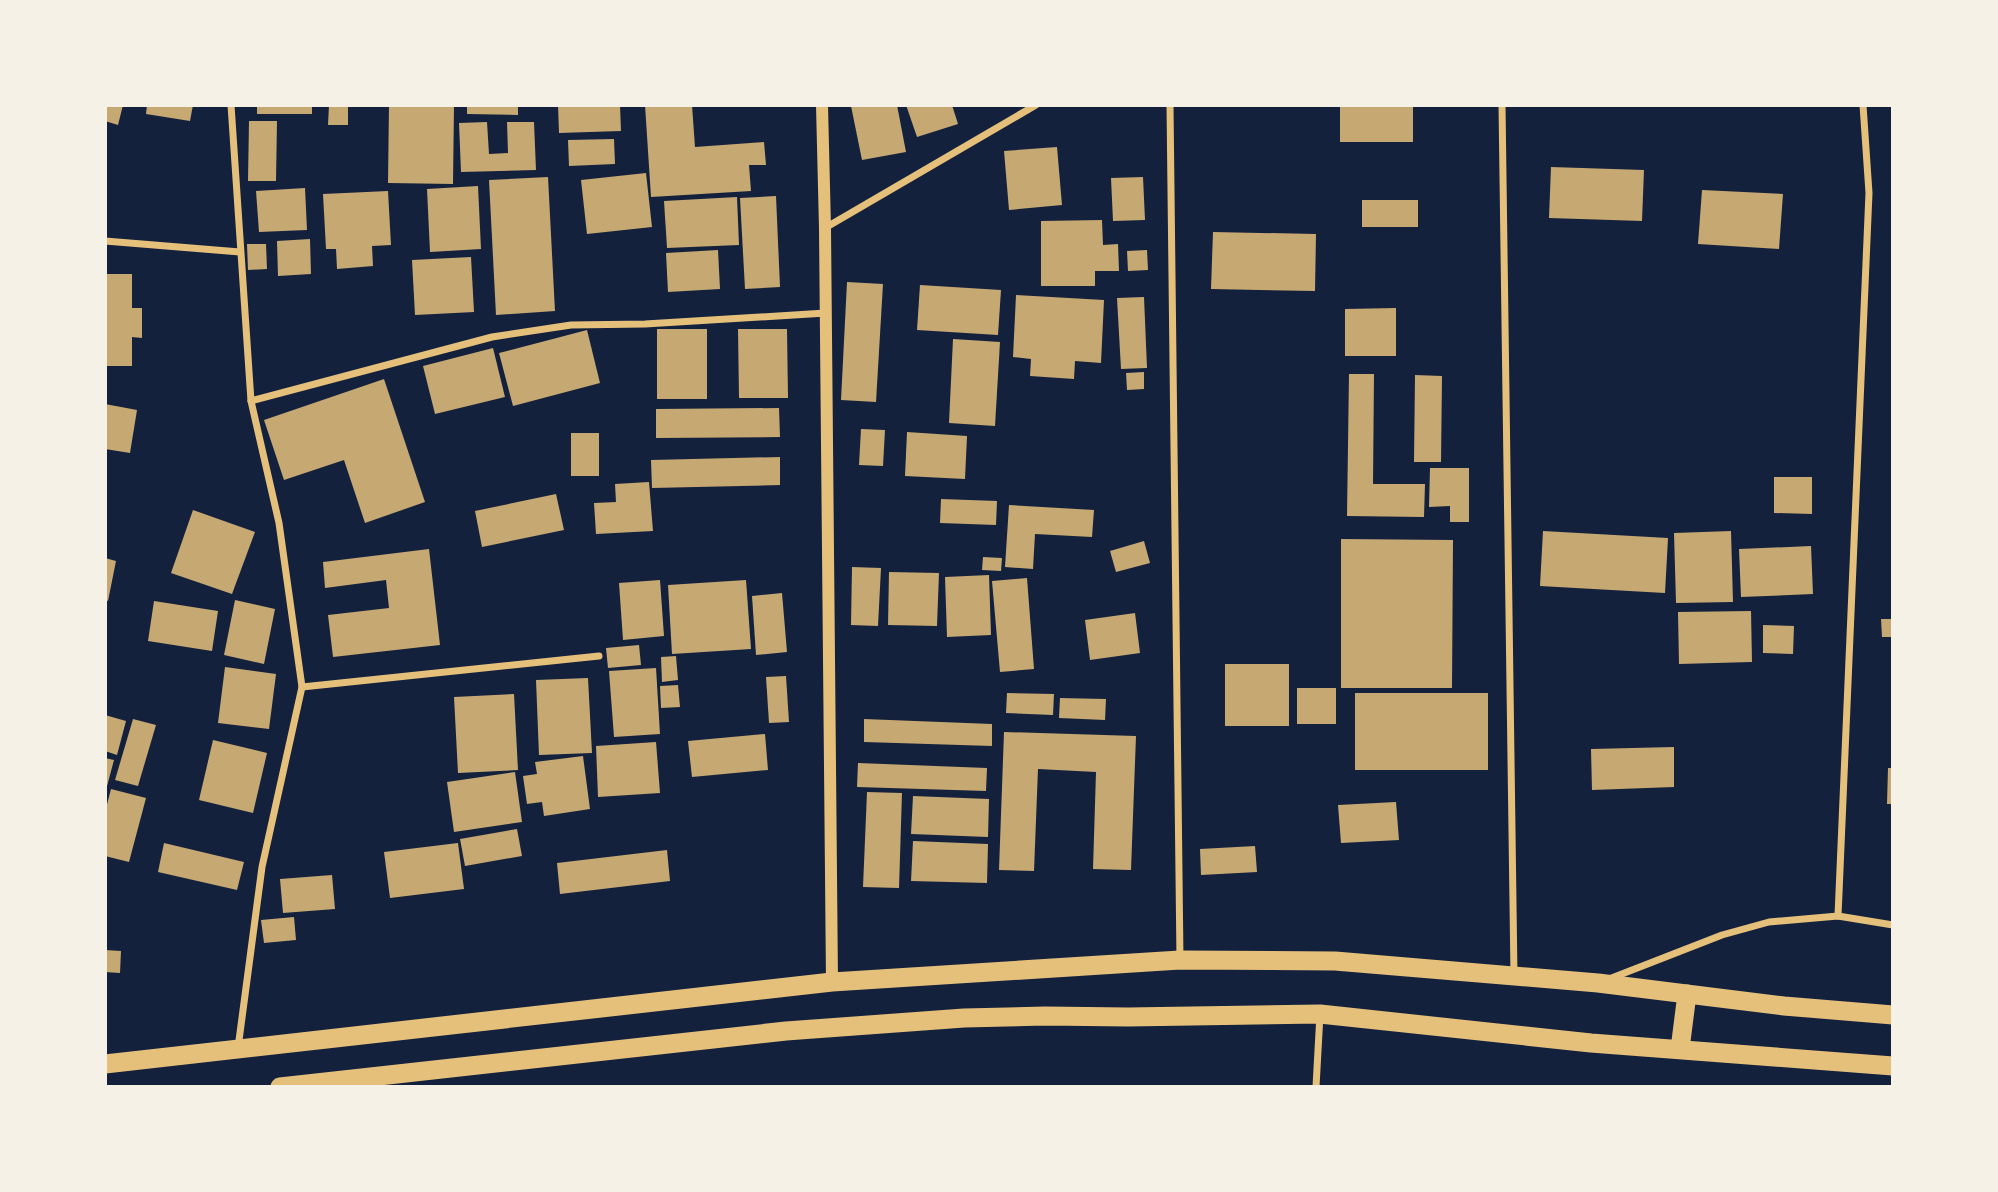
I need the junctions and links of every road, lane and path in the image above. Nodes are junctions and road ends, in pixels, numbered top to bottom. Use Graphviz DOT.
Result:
graph roads {
  1 [pos="231,105"];
  2 [pos="821,105"];
  3 [pos="1036,105"];
  4 [pos="1170,105"];
  5 [pos="1502,105"];
  6 [pos="1863,105"];
  7 [pos="825,228"];
  8 [pos="105,241"];
  9 [pos="240,252"];
  10 [pos="826,313"];
  11 [pos="251,401"];
  12 [pos="599,656"];
  13 [pos="302,687"];
  14 [pos="1838,916"];
  15 [pos="1893,925"];
  16 [pos="1180,960"];
  17 [pos="1514,977"];
  18 [pos="832,982"];
  19 [pos="1598,983"];
  20 [pos="1687,994"];
  21 [pos="1320,1014"];
  22 [pos="1893,1015"];
  23 [pos="238,1049"];
  24 [pos="1680,1049"];
  25 [pos="105,1064"];
  26 [pos="1893,1066"];
  27 [pos="280,1087"];
  28 [pos="1316,1087"];
  1 -- 9 [label="street"];
  2 -- 7 [label="street"];
  3 -- 7 [label="street"];
  4 -- 16 [label="street"];
  5 -- 17 [label="street"];
  6 -- 14 [label="street"];
  7 -- 10 [label="street"];
  8 -- 9 [label="street"];
  9 -- 11 [label="street"];
  10 -- 11 [label="street"];
  10 -- 18 [label="street"];
  11 -- 13 [label="street"];
  12 -- 13 [label="street"];
  13 -- 23 [label="street"];
  14 -- 15 [label="street"];
  14 -- 19 [label="street"];
  16 -- 17 [label="highway"];
  16 -- 18 [label="highway"];
  17 -- 19 [label="highway"];
  18 -- 23 [label="highway"];
  19 -- 20 [label="highway"];
  20 -- 22 [label="highway"];
  20 -- 24 [label="highway"];
  21 -- 24 [label="highway"];
  21 -- 27 [label="highway"];
  21 -- 28 [label="street"];
  23 -- 25 [label="highway"];
  24 -- 26 [label="highway"];
}
